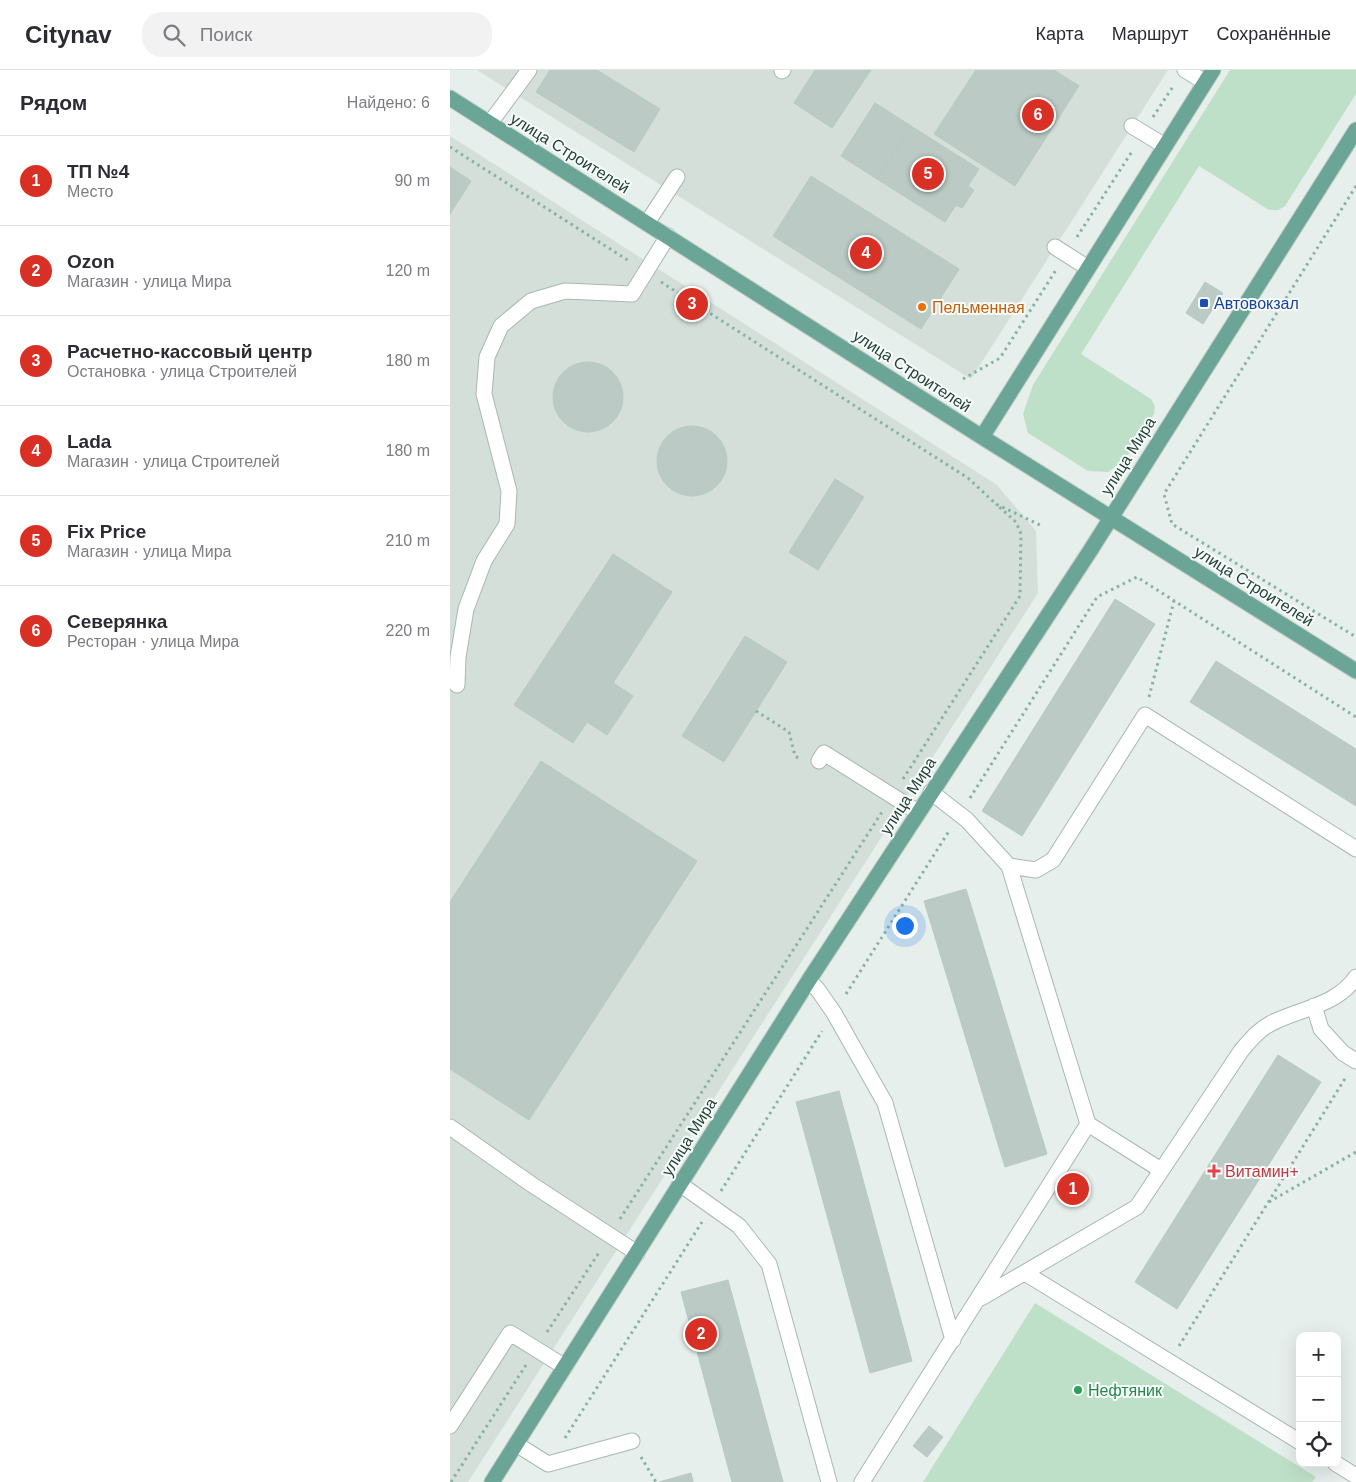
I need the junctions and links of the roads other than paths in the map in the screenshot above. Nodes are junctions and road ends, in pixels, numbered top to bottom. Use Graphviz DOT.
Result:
graph roads {
  1 [pos="529,70"];
  2 [pos="1182,74"];
  3 [pos="1209,76"];
  4 [pos="450,98"];
  5 [pos="490,123"];
  6 [pos="1138,129"];
  7 [pos="1356,130"];
  8 [pos="1165,146"];
  9 [pos="677,177"];
  10 [pos="647,223"];
  11 [pos="668,236"];
  12 [pos="1061,250"];
  13 [pos="1088,268"];
  14 [pos="982,437"];
  15 [pos="1111,517"];
  16 [pos="1356,671"];
  17 [pos="457,685"];
  18 [pos="819,761"];
  19 [pos="931,792"];
  20 [pos="918,812"];
  21 [pos="1356,849"];
  22 [pos="1009,866"];
  23 [pos="1356,977"];
  24 [pos="809,980"];
  25 [pos="1314,1006"];
  26 [pos="1356,1061"];
  27 [pos="1088,1124"];
  28 [pos="450,1127"];
  29 [pos="1161,1170"];
  30 [pos="680,1184"];
  31 [pos="637,1253"];
  32 [pos="1025,1273"];
  33 [pos="977,1300"];
  34 [pos="953,1340"];
  35 [pos="565,1367"];
  36 [pos="450,1426"];
  37 [pos="1296,1440"];
  38 [pos="632,1441"];
  39 [pos="516,1444"];
  40 [pos="1341,1467"];
  41 [pos="1356,1476"];
  42 [pos="492,1482"];
  43 [pos="829,1482"];
  44 [pos="862,1482"];
  1 -- 5 [label="lane"];
  2 -- 3 [label="lane"];
  3 -- 8 [label="main road"];
  4 -- 5 [label="main road, улица Строителей"];
  5 -- 10 [label="main road, улица Строителей"];
  6 -- 8 [label="lane"];
  7 -- 15 [label="main road, улица Мира"];
  8 -- 13 [label="main road"];
  9 -- 10 [label="lane"];
  10 -- 11 [label="main road, улица Строителей"];
  11 -- 14 [label="main road, улица Строителей"];
  11 -- 17 [label="lane"];
  12 -- 13 [label="lane"];
  13 -- 14 [label="main road"];
  14 -- 15 [label="main road, улица Строителей"];
  15 -- 16 [label="main road, улица Строителей"];
  15 -- 19 [label="main road, улица Мира"];
  18 -- 20 [label="lane"];
  19 -- 20 [label="main road, улица Мира"];
  19 -- 22 [label="lane"];
  20 -- 24 [label="main road, улица Мира"];
  21 -- 22 [label="lane"];
  22 -- 27 [label="lane"];
  23 -- 25 [label="lane"];
  24 -- 30 [label="main road, улица Мира"];
  24 -- 34 [label="lane"];
  25 -- 26 [label="lane"];
  25 -- 29 [label="lane"];
  27 -- 29 [label="lane"];
  27 -- 33 [label="lane"];
  28 -- 31 [label="lane"];
  29 -- 32 [label="lane"];
  30 -- 31 [label="main road, улица Мира"];
  30 -- 43 [label="lane"];
  31 -- 35 [label="main road, улица Мира"];
  32 -- 33 [label="lane"];
  32 -- 37 [label="lane"];
  33 -- 34 [label="lane"];
  34 -- 44 [label="lane"];
  35 -- 36 [label="lane"];
  35 -- 39 [label="main road, улица Мира"];
  38 -- 39 [label="lane"];
  39 -- 42 [label="main road, улица Мира"];
  40 -- 41 [label="lane"];
}
